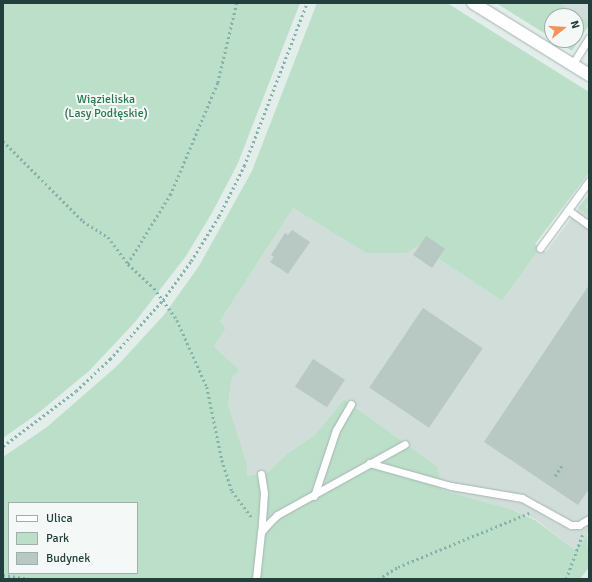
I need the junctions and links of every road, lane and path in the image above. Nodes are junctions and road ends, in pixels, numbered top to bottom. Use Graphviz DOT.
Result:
graph roads {
  1 [pos="237,3"];
  2 [pos="307,3"];
  3 [pos="473,3"];
  4 [pos="589,38"];
  5 [pos="572,65"];
  6 [pos="589,75"];
  7 [pos="3,141"];
  8 [pos="589,181"];
  9 [pos="568,210"];
  10 [pos="589,225"];
  11 [pos="540,248"];
  12 [pos="128,264"];
  13 [pos="163,300"];
  14 [pos="351,404"];
  15 [pos="405,444"];
  16 [pos="3,446"];
  17 [pos="369,463"];
  18 [pos="563,463"];
  19 [pos="261,474"];
  20 [pos="555,476"];
  21 [pos="314,496"];
  22 [pos="542,508"];
  23 [pos="588,519"];
  24 [pos="261,532"];
  25 [pos="3,575"];
  26 [pos="31,579"];
  27 [pos="256,579"];
  28 [pos="378,579"];
  29 [pos="566,579"];
  1 -- 12 [label="path"];
  2 -- 13 [label="path"];
  3 -- 5 [label="street"];
  4 -- 5 [label="lane"];
  5 -- 6 [label="street"];
  7 -- 12 [label="path"];
  8 -- 9 [label="lane"];
  9 -- 10 [label="lane"];
  9 -- 11 [label="lane"];
  12 -- 13 [label="path"];
  13 -- 16 [label="path"];
  13 -- 24 [label="path"];
  14 -- 21 [label="lane"];
  15 -- 17 [label="lane"];
  17 -- 21 [label="lane"];
  17 -- 22 [label="lane"];
  18 -- 20 [label="path"];
  19 -- 24 [label="lane"];
  21 -- 24 [label="lane"];
  22 -- 23 [label="lane"];
  22 -- 28 [label="path"];
  23 -- 29 [label="path"];
  24 -- 27 [label="lane"];
  25 -- 26 [label="path"];
}
